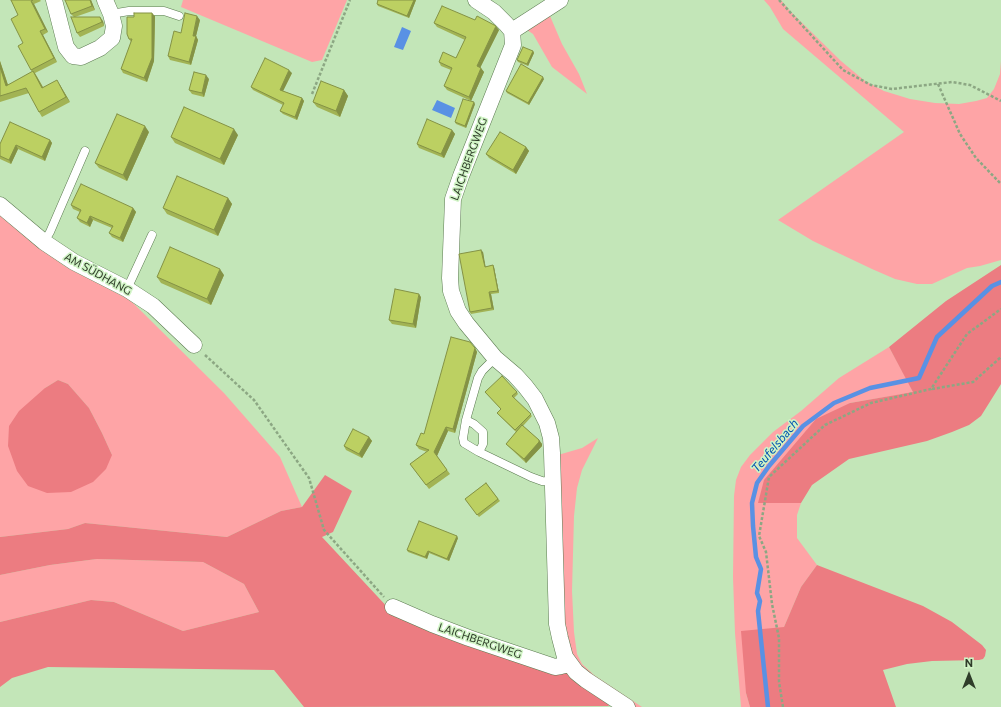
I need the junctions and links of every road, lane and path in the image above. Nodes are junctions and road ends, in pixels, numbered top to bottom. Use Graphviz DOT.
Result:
graph roads {
  1 [pos="54,0"];
  2 [pos="350,0"];
  3 [pos="476,0"];
  4 [pos="560,0"];
  5 [pos="780,0"];
  6 [pos="108,7"];
  7 [pos="179,16"];
  8 [pos="512,31"];
  9 [pos="938,84"];
  10 [pos="312,94"];
  11 [pos="1001,101"];
  12 [pos="85,151"];
  13 [pos="1001,184"];
  14 [pos="0,205"];
  15 [pos="152,235"];
  16 [pos="44,242"];
  17 [pos="126,289"];
  18 [pos="1001,309"];
  19 [pos="194,345"];
  20 [pos="1001,357"];
  21 [pos="495,358"];
  22 [pos="931,389"];
  23 [pos="466,420"];
  24 [pos="479,452"];
  25 [pos="553,482"];
  26 [pos="393,607"];
  27 [pos="569,664"];
  28 [pos="627,707"];
  29 [pos="783,707"];
  1 -- 6 [label="street"];
  2 -- 10 [label="path"];
  3 -- 8 [label="street"];
  4 -- 8 [label="street"];
  5 -- 9 [label="path"];
  6 -- 7 [label="lane"];
  8 -- 21 [label="street, LAICHBERGWEG"];
  9 -- 11 [label="path"];
  9 -- 13 [label="path"];
  12 -- 16 [label="lane"];
  14 -- 16 [label="street, AM SÜDHANG"];
  15 -- 17 [label="lane"];
  16 -- 17 [label="street, AM SÜDHANG"];
  17 -- 19 [label="street, AM SÜDHANG"];
  18 -- 22 [label="path"];
  19 -- 26 [label="path"];
  20 -- 22 [label="path"];
  21 -- 23 [label="lane"];
  21 -- 25 [label="street, LAICHBERGWEG"];
  22 -- 29 [label="path"];
  23 -- 24 [label="lane"];
  23 -- 24 [label="lane"];
  24 -- 25 [label="lane"];
  25 -- 27 [label="street, LAICHBERGWEG"];
  26 -- 27 [label="street, LAICHBERGWEG"];
  27 -- 28 [label="street, LAICHBERGWEG"];
}
